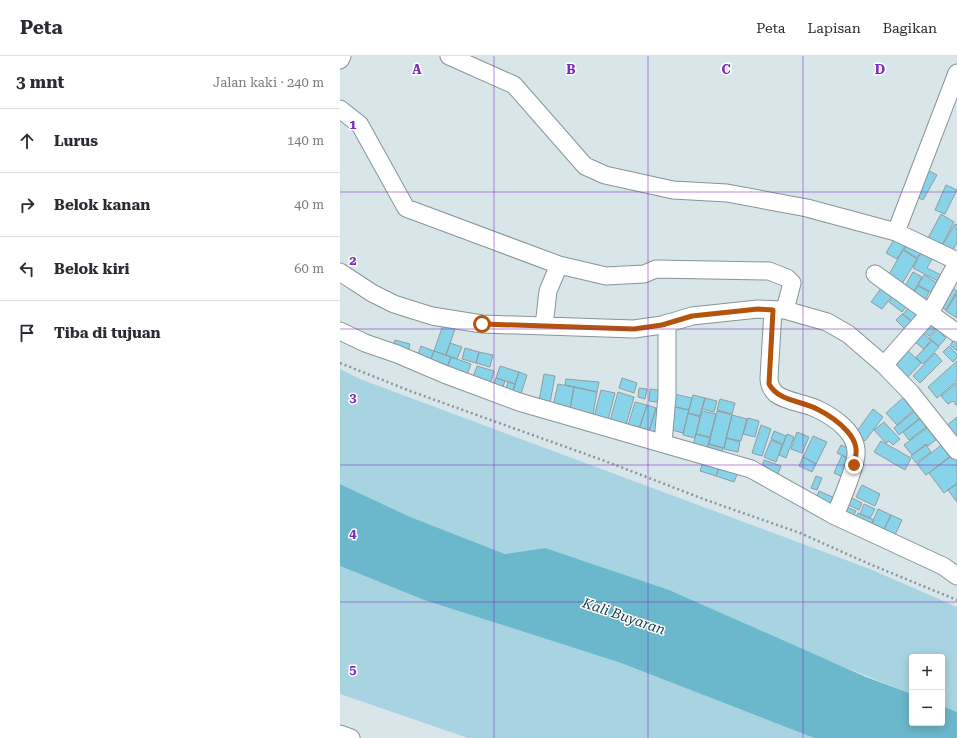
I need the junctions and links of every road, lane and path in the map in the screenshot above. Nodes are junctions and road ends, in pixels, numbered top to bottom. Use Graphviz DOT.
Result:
graph roads {
  1 [pos="342,56"];
  2 [pos="449,56"];
  3 [pos="340,60"];
  4 [pos="957,73"];
  5 [pos="340,109"];
  6 [pos="896,232"];
  7 [pos="957,262"];
  8 [pos="559,265"];
  9 [pos="340,272"];
  10 [pos="875,274"];
  11 [pos="779,310"];
  12 [pos="930,313"];
  13 [pos="667,323"];
  14 [pos="544,326"];
  15 [pos="340,331"];
  16 [pos="957,333"];
  17 [pos="340,363"];
  18 [pos="884,365"];
  19 [pos="663,443"];
  20 [pos="957,451"];
  21 [pos="835,516"];
  22 [pos="957,576"];
  23 [pos="957,600"];
  24 [pos="340,734"];
  25 [pos="351,738"];
  1 -- 3 [label="street"];
  2 -- 6 [label="street"];
  4 -- 6 [label="street"];
  5 -- 8 [label="street"];
  6 -- 7 [label="street"];
  7 -- 12 [label="street"];
  8 -- 11 [label="street"];
  8 -- 14 [label="street"];
  9 -- 14 [label="street"];
  10 -- 12 [label="street"];
  11 -- 13 [label="street"];
  11 -- 18 [label="street"];
  11 -- 21 [label="street"];
  12 -- 16 [label="street"];
  12 -- 18 [label="street"];
  13 -- 14 [label="street"];
  13 -- 19 [label="street"];
  15 -- 19 [label="street"];
  17 -- 23 [label="path"];
  18 -- 20 [label="street"];
  19 -- 21 [label="street"];
  21 -- 22 [label="street"];
  24 -- 25 [label="street"];
}
